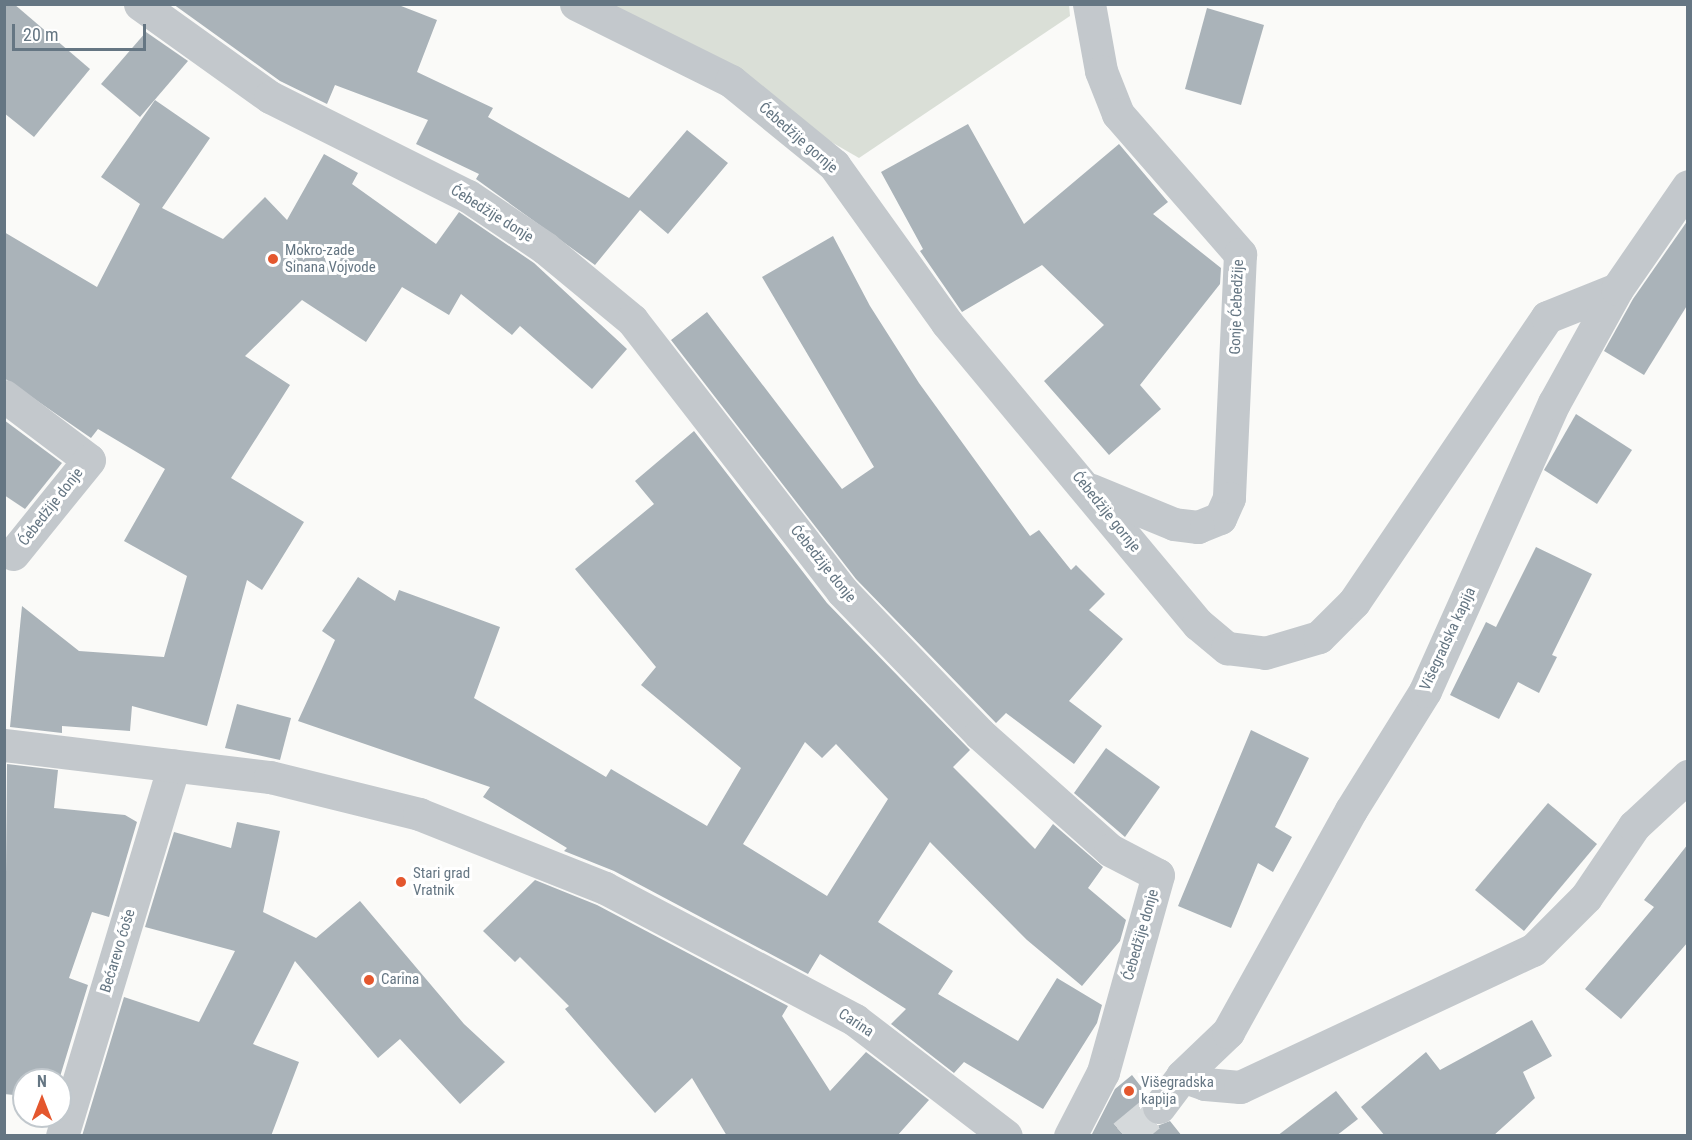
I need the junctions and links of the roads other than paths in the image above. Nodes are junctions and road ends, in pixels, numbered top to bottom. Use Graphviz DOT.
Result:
graph roads {
  1 [pos="140,4"];
  2 [pos="576,4"];
  3 [pos="1089,4"];
  4 [pos="1688,186"];
  5 [pos="1617,289"];
  6 [pos="4,396"];
  7 [pos="1089,490"];
  8 [pos="13,554"];
  9 [pos="4,745"];
  10 [pos="174,766"];
  11 [pos="1688,776"];
  12 [pos="1182,1076"];
  13 [pos="1158,1107"];
  14 [pos="62,1136"];
  15 [pos="1006,1136"];
  16 [pos="1070,1136"];
  1 -- 16 [label="street, Ćebedžije donje"];
  2 -- 7 [label="street, Ćebedžije gornje"];
  3 -- 7 [label="street, Gonje Ćebedžije"];
  4 -- 5 [label="street, Višegradska kapija"];
  5 -- 7 [label="street, Ćebedžije gornje"];
  5 -- 12 [label="street, Višegradska kapija"];
  6 -- 8 [label="street, Ćebedžije donje"];
  9 -- 10 [label="street, Carina"];
  10 -- 14 [label="street, Bećarevo ćoše"];
  10 -- 15 [label="street, Carina"];
  11 -- 12 [label="street"];
  12 -- 13 [label="street, Višegradska kapija"];
}
